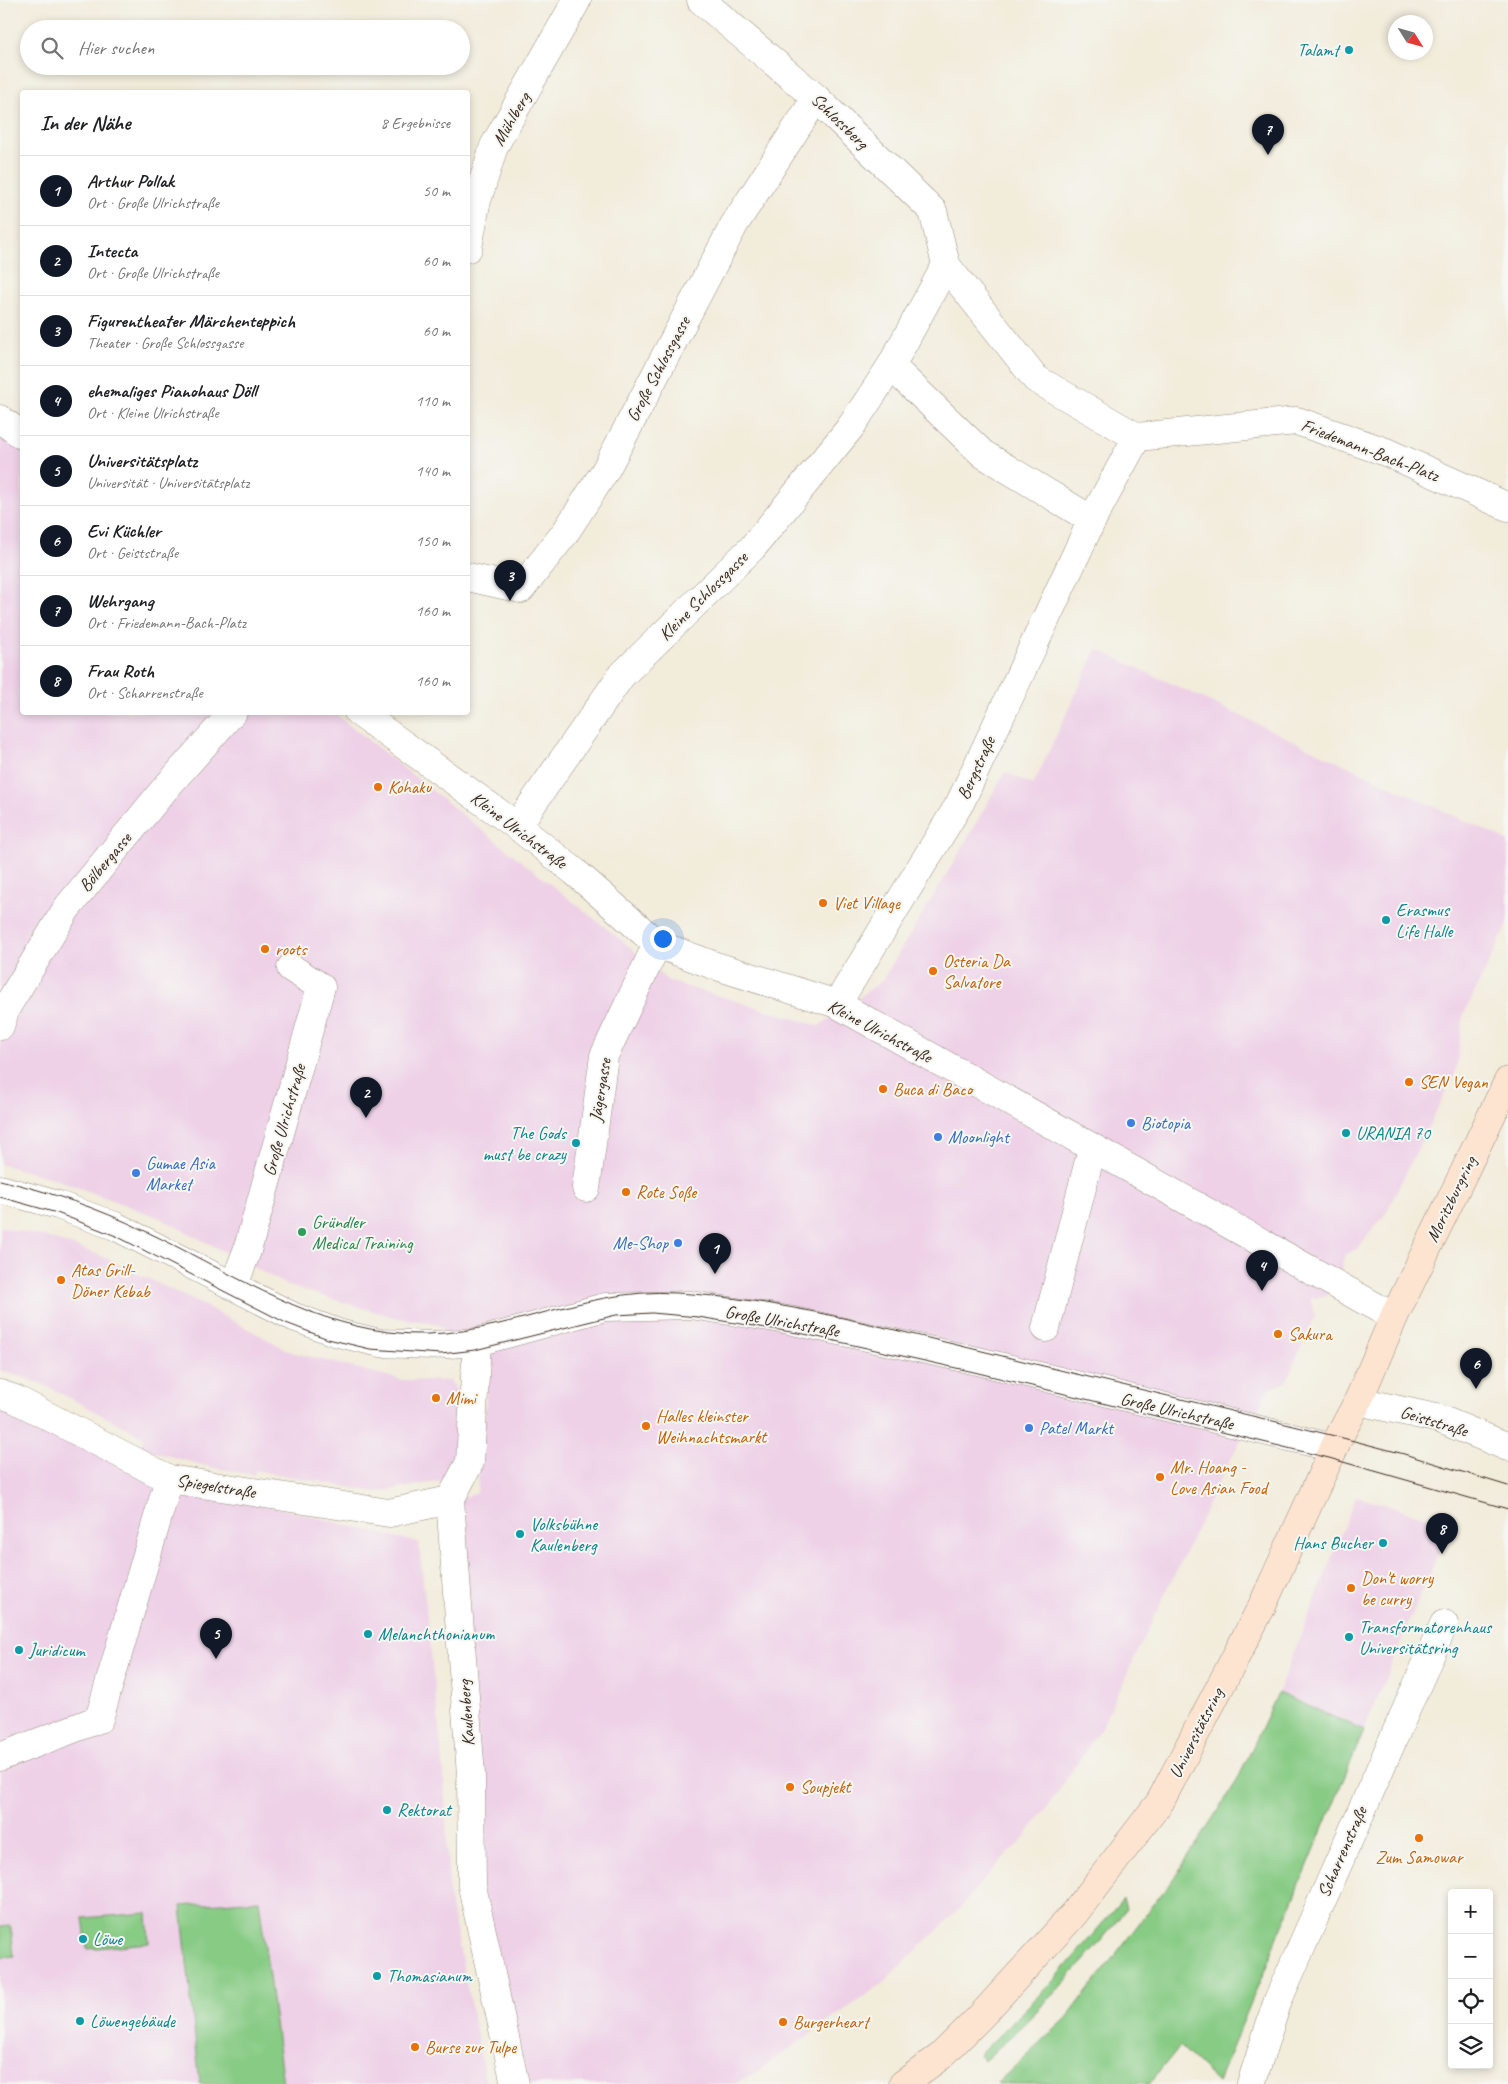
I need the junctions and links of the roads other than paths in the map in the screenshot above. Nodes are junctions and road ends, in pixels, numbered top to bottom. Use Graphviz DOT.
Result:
graph roads {
  1 [pos="577,0"];
  2 [pos="701,0"];
  3 [pos="816,98"];
  4 [pos="470,237"];
  5 [pos="946,265"];
  6 [pos="891,366"];
  7 [pos="0,419"];
  8 [pos="20,434"];
  9 [pos="1137,436"];
  10 [pos="1508,507"];
  11 [pos="1092,520"];
  12 [pos="470,577"];
  13 [pos="230,715"];
  14 [pos="362,715"];
  15 [pos="517,826"];
  16 [pos="658,944"];
  17 [pos="291,968"];
  18 [pos="837,1004"];
  19 [pos="0,1026"];
  20 [pos="1508,1081"];
  21 [pos="1092,1149"];
  22 [pos="586,1188"];
  23 [pos="0,1189"];
  24 [pos="234,1286"];
  25 [pos="1394,1317"];
  26 [pos="1046,1328"];
  27 [pos="477,1342"];
  28 [pos="0,1394"];
  29 [pos="1358,1401"];
  30 [pos="1508,1447"];
  31 [pos="1334,1448"];
  32 [pos="169,1479"];
  33 [pos="450,1500"];
  34 [pos="1444,1624"];
  35 [pos="0,1757"];
  36 [pos="515,2084"];
  37 [pos="903,2084"];
  38 [pos="1251,2084"];
  1 -- 4 [label="street, Mühlberg"];
  2 -- 3 [label="street, Schlossberg"];
  3 -- 5 [label="street, Schlossberg"];
  3 -- 12 [label="street, Große Schlossgasse"];
  5 -- 6 [label="street"];
  5 -- 9 [label="street"];
  6 -- 11 [label="street"];
  6 -- 15 [label="street, Kleine Schlossgasse"];
  7 -- 8 [label="street"];
  9 -- 10 [label="street, Friedemann-Bach-Platz"];
  9 -- 11 [label="street"];
  11 -- 18 [label="street, Bergstraße"];
  13 -- 19 [label="street, Bölbergasse"];
  14 -- 15 [label="street, Kleine Ulrichstraße"];
  15 -- 16 [label="street, Kleine Ulrichstraße"];
  16 -- 18 [label="street, Kleine Ulrichstraße"];
  16 -- 22 [label="street, Jägergasse"];
  17 -- 24 [label="street, Große Ulrichstraße"];
  18 -- 21 [label="street, Kleine Ulrichstraße"];
  20 -- 25 [label="street, Moritzburgring"];
  21 -- 25 [label="street, Kleine Ulrichstraße"];
  21 -- 26 [label="street"];
  23 -- 24 [label="street, Große Ulrichstraße"];
  24 -- 27 [label="street, Große Ulrichstraße"];
  25 -- 29 [label="street, Universitätsring"];
  27 -- 31 [label="street, Große Ulrichstraße"];
  27 -- 33 [label="street"];
  28 -- 32 [label="street, Spiegelstraße"];
  29 -- 30 [label="street, Geiststraße"];
  29 -- 31 [label="street, Universitätsring"];
  31 -- 37 [label="street, Universitätsring"];
  32 -- 33 [label="street, Spiegelstraße"];
  32 -- 35 [label="street"];
  33 -- 36 [label="street, Kaulenberg"];
  34 -- 38 [label="street, Scharrenstraße"];
}
